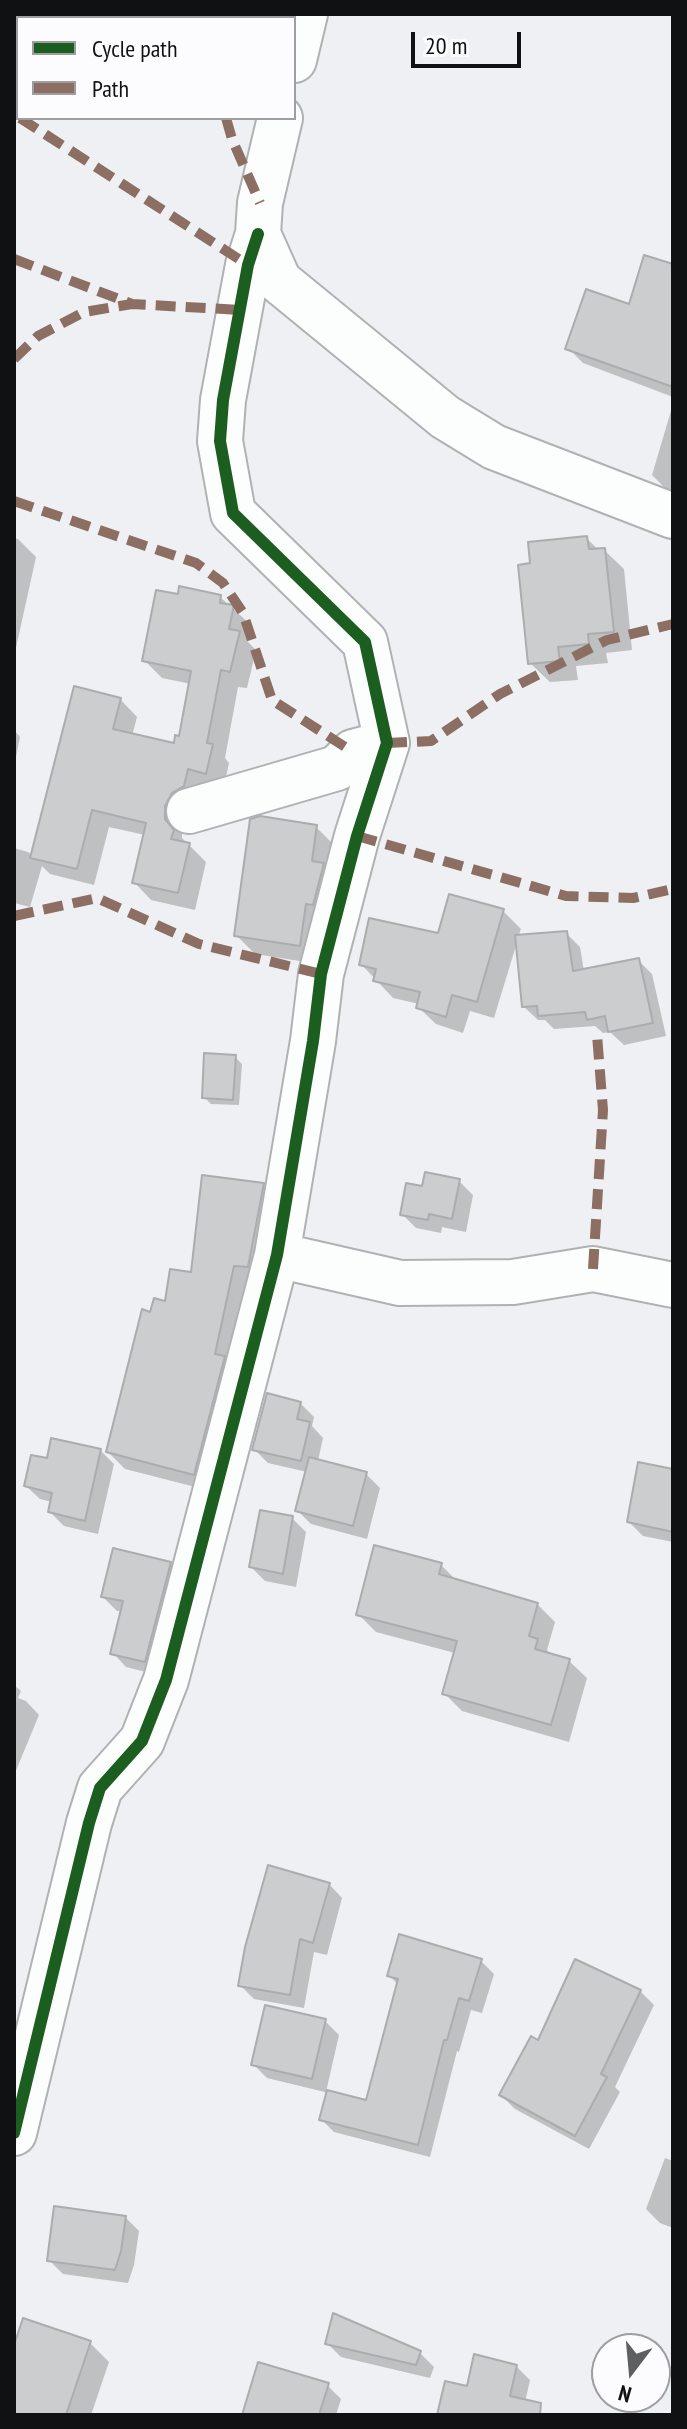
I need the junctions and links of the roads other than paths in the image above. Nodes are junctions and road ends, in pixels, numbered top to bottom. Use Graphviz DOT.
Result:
graph roads {
  1 [pos="305,14"];
  2 [pos="296,52"];
  3 [pos="280,120"];
  4 [pos="258,234"];
  5 [pos="673,516"];
  6 [pos="387,743"];
  7 [pos="189,811"];
  8 [pos="277,1255"];
  9 [pos="673,1285"];
  10 [pos="14,2133"];
  1 -- 2 [label="street"];
  3 -- 4 [label="street"];
  4 -- 5 [label="street"];
  4 -- 6 [label="street"];
  6 -- 7 [label="street"];
  6 -- 8 [label="street"];
  8 -- 9 [label="street"];
  8 -- 10 [label="street"];
}
